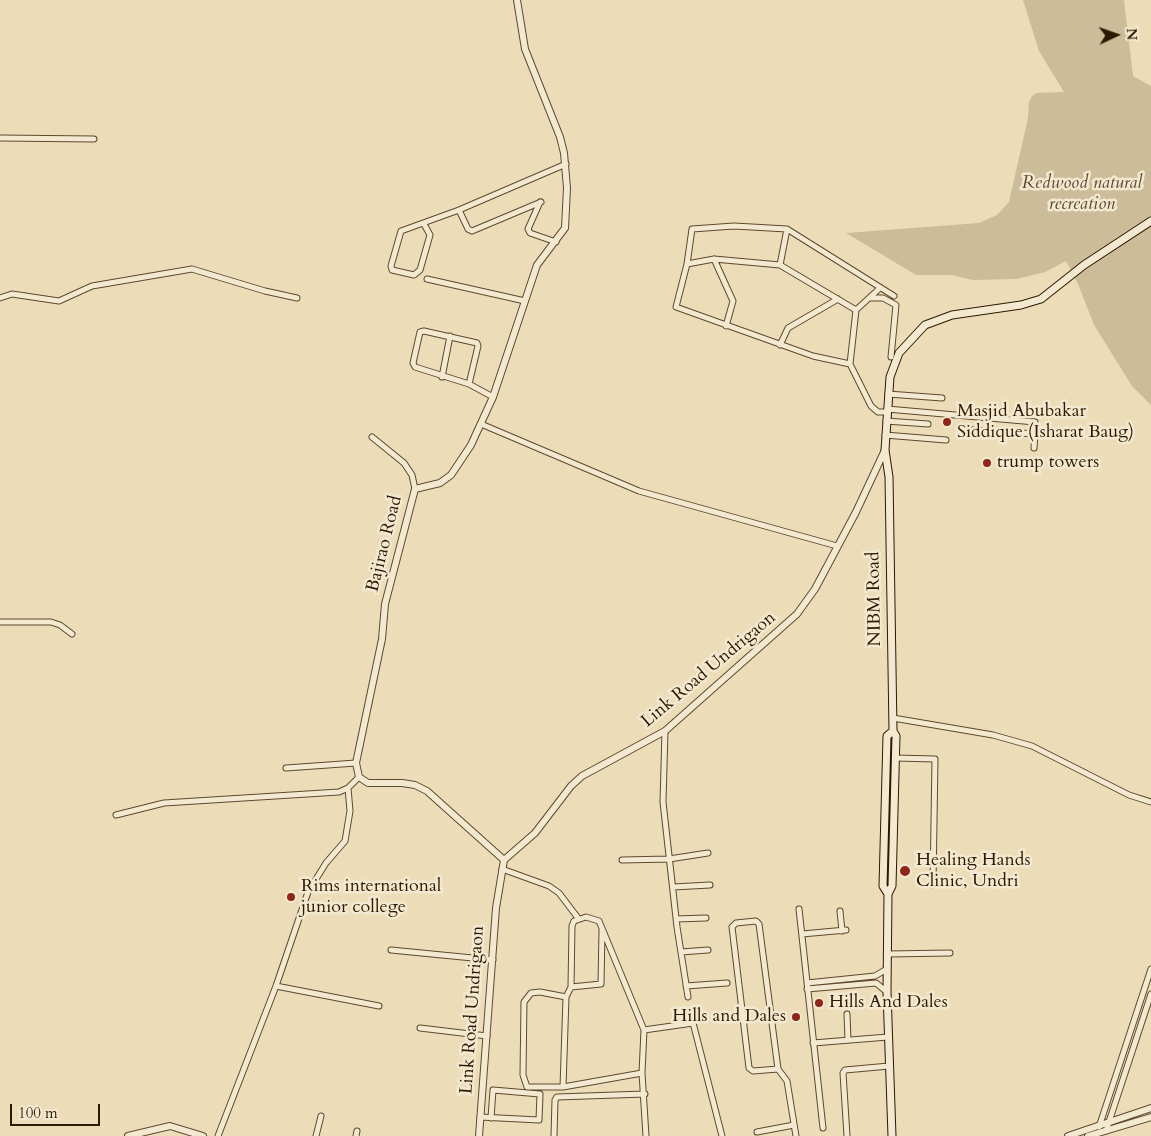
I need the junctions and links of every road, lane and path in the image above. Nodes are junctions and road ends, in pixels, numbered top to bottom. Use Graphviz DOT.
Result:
graph roads {
  1 [pos="517,0"];
  2 [pos="0,138"];
  3 [pos="94,139"];
  4 [pos="566,164"];
  5 [pos="460,210"];
  6 [pos="1151,221"];
  7 [pos="424,224"];
  8 [pos="787,229"];
  9 [pos="556,242"];
  10 [pos="714,259"];
  11 [pos="687,264"];
  12 [pos="780,265"];
  13 [pos="427,279"];
  14 [pos="880,288"];
  15 [pos="894,296"];
  16 [pos="0,298"];
  17 [pos="297,298"];
  18 [pos="869,298"];
  19 [pos="838,299"];
  20 [pos="525,301"];
  21 [pos="856,310"];
  22 [pos="726,326"];
  23 [pos="450,336"];
  24 [pos="780,345"];
  25 [pos="891,357"];
  26 [pos="850,364"];
  27 [pos="442,377"];
  28 [pos="469,384"];
  29 [pos="887,394"];
  30 [pos="493,397"];
  31 [pos="942,398"];
  32 [pos="886,410"];
  33 [pos="886,421"];
  34 [pos="481,424"];
  35 [pos="928,424"];
  36 [pos="972,430"];
  37 [pos="1035,434"];
  38 [pos="885,435"];
  39 [pos="372,437"];
  40 [pos="946,440"];
  41 [pos="1034,448"];
  42 [pos="885,450"];
  43 [pos="415,490"];
  44 [pos="837,546"];
  45 [pos="0,622"];
  46 [pos="72,634"];
  47 [pos="892,718"];
  48 [pos="665,731"];
  49 [pos="892,731"];
  50 [pos="896,758"];
  51 [pos="356,763"];
  52 [pos="286,768"];
  53 [pos="359,777"];
  54 [pos="348,788"];
  55 [pos="1151,802"];
  56 [pos="116,815"];
  57 [pos="708,852"];
  58 [pos="669,859"];
  59 [pos="504,860"];
  60 [pos="622,860"];
  61 [pos="502,869"];
  62 [pos="710,885"];
  63 [pos="933,886"];
  64 [pos="673,887"];
  65 [pos="888,894"];
  66 [pos="799,909"];
  67 [pos="840,912"];
  68 [pos="578,918"];
  69 [pos="706,918"];
  70 [pos="676,919"];
  71 [pos="602,927"];
  72 [pos="802,934"];
  73 [pos="391,950"];
  74 [pos="708,950"];
  75 [pos="681,952"];
  76 [pos="950,953"];
  77 [pos="887,954"];
  78 [pos="493,960"];
  79 [pos="887,969"];
  80 [pos="1151,969"];
  81 [pos="844,980"];
  82 [pos="727,983"];
  83 [pos="276,986"];
  84 [pos="571,986"];
  85 [pos="686,986"];
  86 [pos="807,986"];
  87 [pos="844,986"];
  88 [pos="887,992"];
  89 [pos="1151,994"];
  90 [pos="566,997"];
  91 [pos="688,997"];
  92 [pos="379,1006"];
  93 [pos="847,1014"];
  94 [pos="691,1015"];
  95 [pos="693,1023"];
  96 [pos="420,1028"];
  97 [pos="644,1030"];
  98 [pos="487,1036"];
  99 [pos="888,1036"];
  100 [pos="848,1040"];
  101 [pos="813,1043"];
  102 [pos="889,1066"];
  103 [pos="778,1069"];
  104 [pos="642,1073"];
  105 [pos="563,1087"];
  106 [pos="645,1094"];
  107 [pos="1151,1108"];
  108 [pos="321,1116"];
  109 [pos="480,1117"];
  110 [pos="1151,1117"];
  111 [pos="491,1118"];
  112 [pos="1108,1122"];
  113 [pos="794,1125"];
  114 [pos="1099,1125"];
  115 [pos="823,1128"];
  116 [pos="1106,1131"];
  117 [pos="757,1132"];
  118 [pos="1097,1133"];
  119 [pos="128,1136"];
  120 [pos="203,1136"];
  121 [pos="218,1136"];
  122 [pos="316,1136"];
  123 [pos="479,1136"];
  124 [pos="554,1136"];
  125 [pos="646,1136"];
  126 [pos="722,1136"];
  127 [pos="796,1136"];
  128 [pos="847,1136"];
  129 [pos="892,1136"];
  130 [pos="1068,1136"];
  131 [pos="1088,1136"];
  1 -- 4 [label="street, Bajirao Road"];
  2 -- 3 [label="street"];
  4 -- 5 [label="street"];
  4 -- 9 [label="street, Bajirao Road"];
  5 -- 7 [label="street"];
  5 -- 9 [label="street"];
  6 -- 29 [label="main road, NIBM Road"];
  7 -- 7 [label="street"];
  8 -- 11 [label="street"];
  8 -- 12 [label="street"];
  8 -- 14 [label="street"];
  9 -- 20 [label="street, Bajirao Road"];
  10 -- 11 [label="street"];
  10 -- 12 [label="street"];
  10 -- 22 [label="street"];
  11 -- 22 [label="street"];
  12 -- 19 [label="street"];
  13 -- 20 [label="street"];
  14 -- 15 [label="street"];
  14 -- 18 [label="street"];
  16 -- 17 [label="street"];
  18 -- 21 [label="street"];
  18 -- 25 [label="street"];
  19 -- 21 [label="street"];
  19 -- 24 [label="street"];
  20 -- 30 [label="street, Bajirao Road"];
  21 -- 26 [label="street"];
  22 -- 24 [label="street"];
  23 -- 27 [label="street"];
  23 -- 27 [label="street"];
  23 -- 28 [label="street"];
  24 -- 26 [label="street"];
  26 -- 32 [label="street"];
  27 -- 28 [label="street"];
  28 -- 30 [label="street"];
  29 -- 31 [label="street"];
  29 -- 32 [label="main road, NIBM Road"];
  30 -- 34 [label="street, Bajirao Road"];
  32 -- 33 [label="main road, NIBM Road"];
  32 -- 37 [label="street"];
  33 -- 35 [label="street"];
  33 -- 38 [label="main road, NIBM Road"];
  34 -- 43 [label="street, Bajirao Road"];
  34 -- 44 [label="street"];
  36 -- 37 [label="street"];
  37 -- 41 [label="street"];
  38 -- 40 [label="street"];
  38 -- 42 [label="main road, NIBM Road"];
  39 -- 43 [label="street"];
  42 -- 44 [label="street, Link Road Undrigaon"];
  42 -- 47 [label="main road, NIBM Road"];
  43 -- 51 [label="street, Bajirao Road"];
  44 -- 48 [label="street, Link Road Undrigaon"];
  45 -- 46 [label="street"];
  47 -- 49 [label="main road, NIBM Road"];
  47 -- 55 [label="street"];
  48 -- 58 [label="street"];
  48 -- 59 [label="street, Link Road Undrigaon"];
  49 -- 50 [label="main road"];
  49 -- 65 [label="main road, NIBM Road"];
  50 -- 63 [label="street"];
  50 -- 65 [label="main road"];
  51 -- 52 [label="street"];
  51 -- 53 [label="street, Bajirao Road"];
  53 -- 54 [label="street"];
  53 -- 59 [label="street"];
  54 -- 56 [label="street"];
  54 -- 83 [label="street"];
  57 -- 58 [label="street"];
  58 -- 60 [label="street"];
  58 -- 64 [label="street"];
  59 -- 61 [label="street, Link Road Undrigaon"];
  61 -- 68 [label="street"];
  61 -- 78 [label="street, Link Road Undrigaon"];
  62 -- 64 [label="street"];
  64 -- 70 [label="street"];
  65 -- 77 [label="main road, NIBM Road"];
  66 -- 72 [label="street"];
  67 -- 72 [label="street"];
  68 -- 71 [label="street"];
  68 -- 84 [label="street"];
  69 -- 70 [label="street"];
  70 -- 75 [label="street"];
  71 -- 84 [label="street"];
  71 -- 97 [label="street"];
  72 -- 86 [label="street"];
  73 -- 78 [label="street"];
  74 -- 75 [label="street"];
  75 -- 85 [label="street"];
  76 -- 77 [label="street"];
  77 -- 79 [label="main road, NIBM Road"];
  78 -- 98 [label="street, Link Road Undrigaon"];
  79 -- 81 [label="street"];
  79 -- 88 [label="main road, NIBM Road"];
  80 -- 114 [label="street"];
  81 -- 86 [label="street"];
  81 -- 87 [label="street"];
  82 -- 85 [label="street"];
  83 -- 92 [label="street"];
  83 -- 121 [label="street"];
  84 -- 90 [label="street"];
  85 -- 91 [label="street"];
  86 -- 87 [label="street"];
  86 -- 101 [label="street"];
  87 -- 88 [label="street"];
  88 -- 99 [label="main road, NIBM Road"];
  89 -- 112 [label="street"];
  90 -- 105 [label="street"];
  90 -- 105 [label="street"];
  93 -- 100 [label="street"];
  94 -- 95 [label="street"];
  95 -- 97 [label="street"];
  95 -- 126 [label="street"];
  96 -- 98 [label="street"];
  97 -- 104 [label="street"];
  98 -- 109 [label="street, Link Road Undrigaon"];
  99 -- 100 [label="street"];
  99 -- 102 [label="main road, NIBM Road"];
  100 -- 101 [label="street"];
  101 -- 115 [label="street"];
  102 -- 128 [label="street"];
  102 -- 129 [label="main road, NIBM Road"];
  103 -- 103 [label="street"];
  103 -- 113 [label="street"];
  104 -- 105 [label="street"];
  104 -- 106 [label="street"];
  106 -- 124 [label="street"];
  106 -- 125 [label="street"];
  107 -- 112 [label="street"];
  108 -- 122 [label="street"];
  109 -- 111 [label="street"];
  109 -- 123 [label="street, Link Road Undrigaon"];
  110 -- 116 [label="street"];
  111 -- 111 [label="street"];
  112 -- 114 [label="street"];
  112 -- 116 [label="street"];
  113 -- 117 [label="street"];
  113 -- 127 [label="street"];
  114 -- 118 [label="street"];
  114 -- 130 [label="street"];
  116 -- 118 [label="street"];
  118 -- 131 [label="street"];
  119 -- 120 [label="street"];
}
